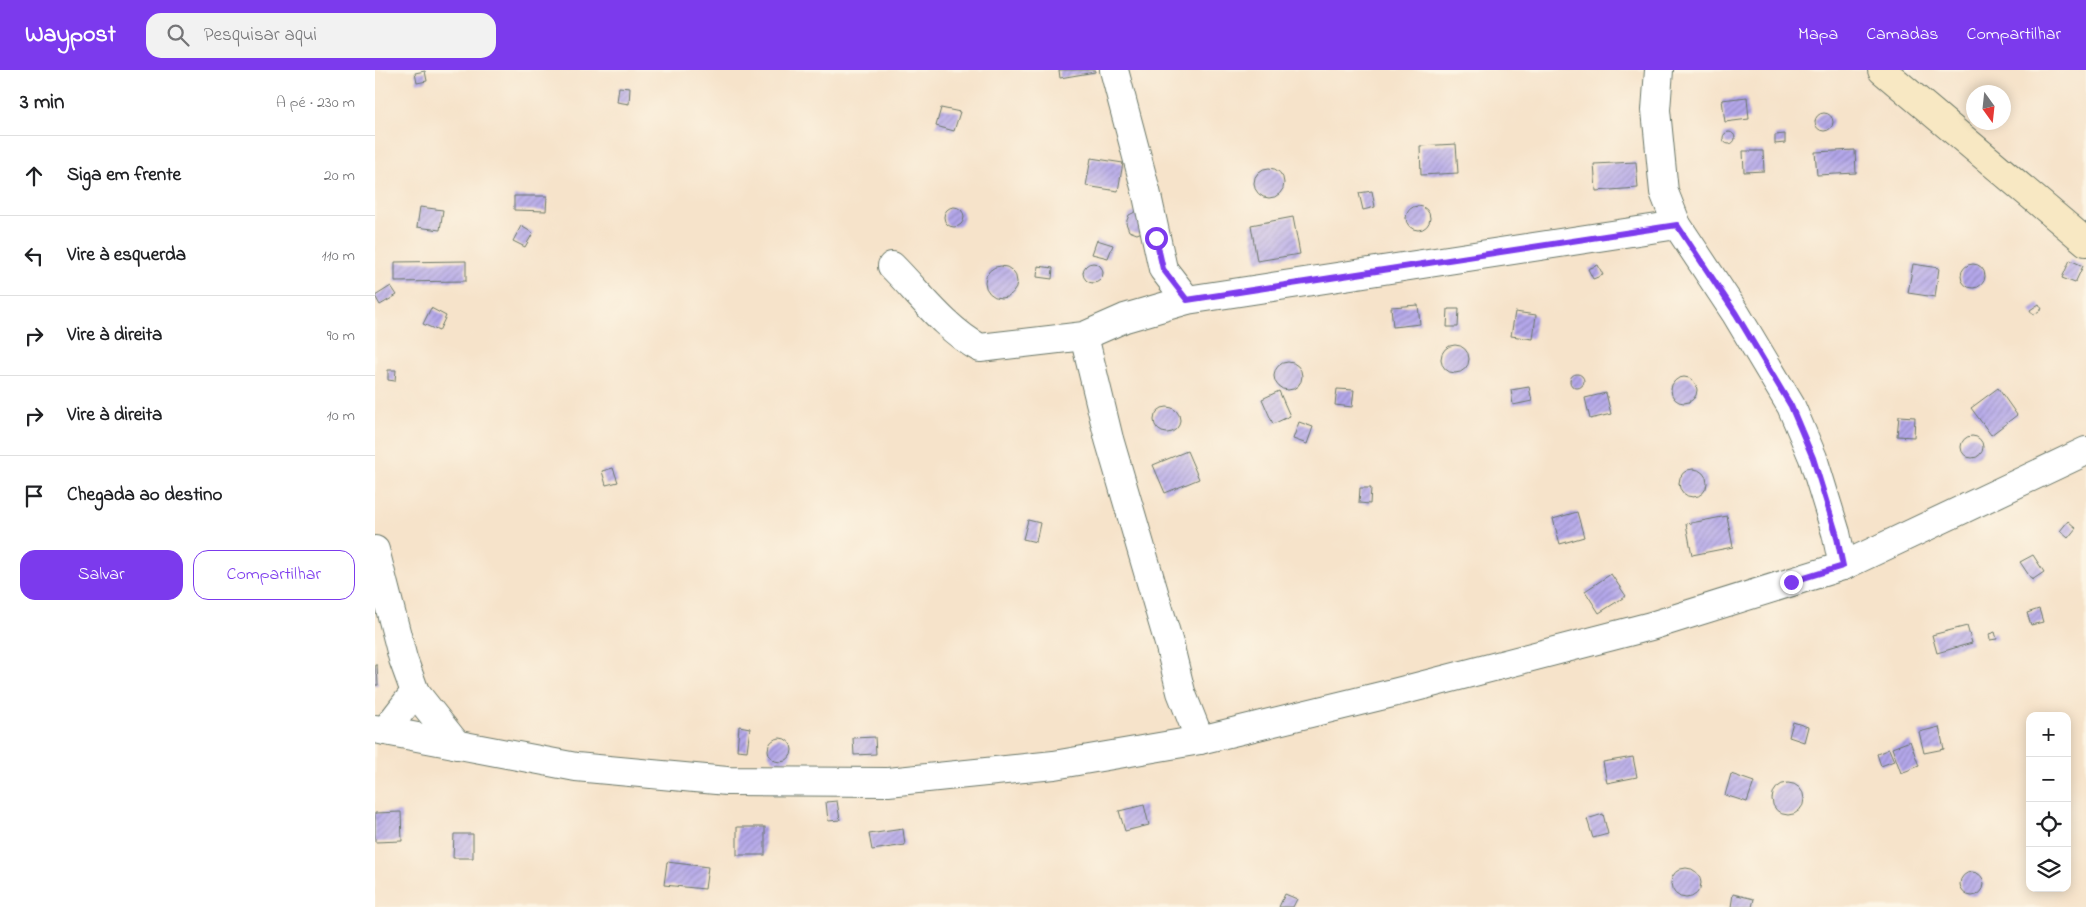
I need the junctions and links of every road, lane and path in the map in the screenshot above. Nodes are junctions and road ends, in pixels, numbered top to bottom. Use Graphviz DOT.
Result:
graph roads {
  1 [pos="1114,70"];
  2 [pos="1659,70"];
  3 [pos="1882,70"];
  4 [pos="1677,225"];
  5 [pos="2086,242"];
  6 [pos="892,266"];
  7 [pos="1163,269"];
  8 [pos="1187,300"];
  9 [pos="1142,312"];
  10 [pos="1084,336"];
  11 [pos="2086,451"];
  12 [pos="375,550"];
  13 [pos="1843,566"];
  14 [pos="415,692"];
  15 [pos="380,730"];
  16 [pos="1200,740"];
  17 [pos="457,744"];
  1 -- 7 [label="street"];
  2 -- 4 [label="street"];
  3 -- 5 [label="street"];
  4 -- 8 [label="street"];
  4 -- 13 [label="street"];
  6 -- 10 [label="street"];
  7 -- 8 [label="street"];
  7 -- 9 [label="street"];
  8 -- 9 [label="street"];
  9 -- 10 [label="street"];
  10 -- 16 [label="street"];
  11 -- 13 [label="street"];
  12 -- 14 [label="street"];
  13 -- 16 [label="street"];
  14 -- 15 [label="street"];
  14 -- 17 [label="street"];
  15 -- 17 [label="street"];
  16 -- 17 [label="street"];
}
